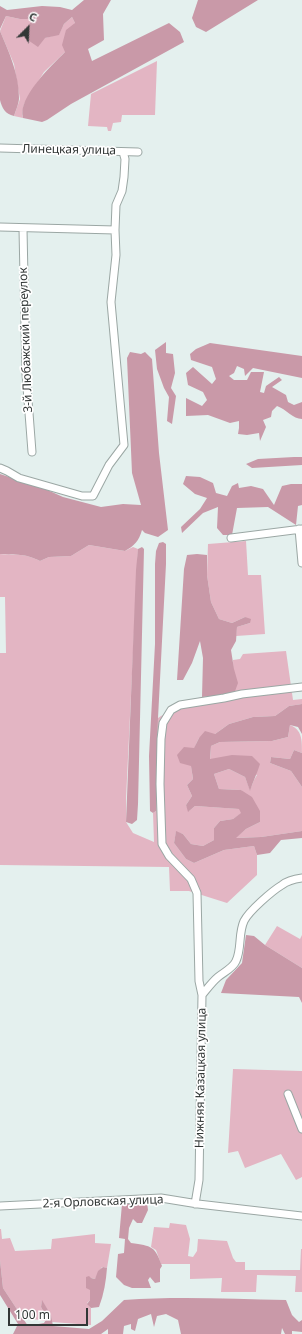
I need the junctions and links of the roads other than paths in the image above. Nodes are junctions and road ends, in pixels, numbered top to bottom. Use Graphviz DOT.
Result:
graph roads {
  1 [pos="0,148"];
  2 [pos="123,152"];
  3 [pos="138,152"];
  4 [pos="0,227"];
  5 [pos="23,229"];
  6 [pos="115,230"];
  7 [pos="32,452"];
  8 [pos="0,468"];
  9 [pos="301,529"];
  10 [pos="231,538"];
  11 [pos="302,563"];
  12 [pos="302,687"];
  13 [pos="302,878"];
  14 [pos="202,995"];
  15 [pos="288,1094"];
  16 [pos="302,1129"];
  17 [pos="195,1204"];
  18 [pos="0,1206"];
  19 [pos="302,1216"];
  1 -- 2 [label="street, Линецкая улица"];
  2 -- 3 [label="street, Линецкая улица"];
  2 -- 6 [label="street"];
  4 -- 5 [label="street"];
  5 -- 6 [label="street"];
  5 -- 7 [label="street, 3-й Любажский переулок"];
  6 -- 8 [label="street"];
  9 -- 10 [label="street"];
  9 -- 11 [label="street"];
  12 -- 14 [label="street"];
  13 -- 14 [label="street, Нижняя Казацкая улица"];
  14 -- 17 [label="street, Нижняя Казацкая улица"];
  15 -- 16 [label="street"];
  17 -- 18 [label="street, 2-я Орловская улица"];
  17 -- 19 [label="street, 2-я Орловская улица"];
}
